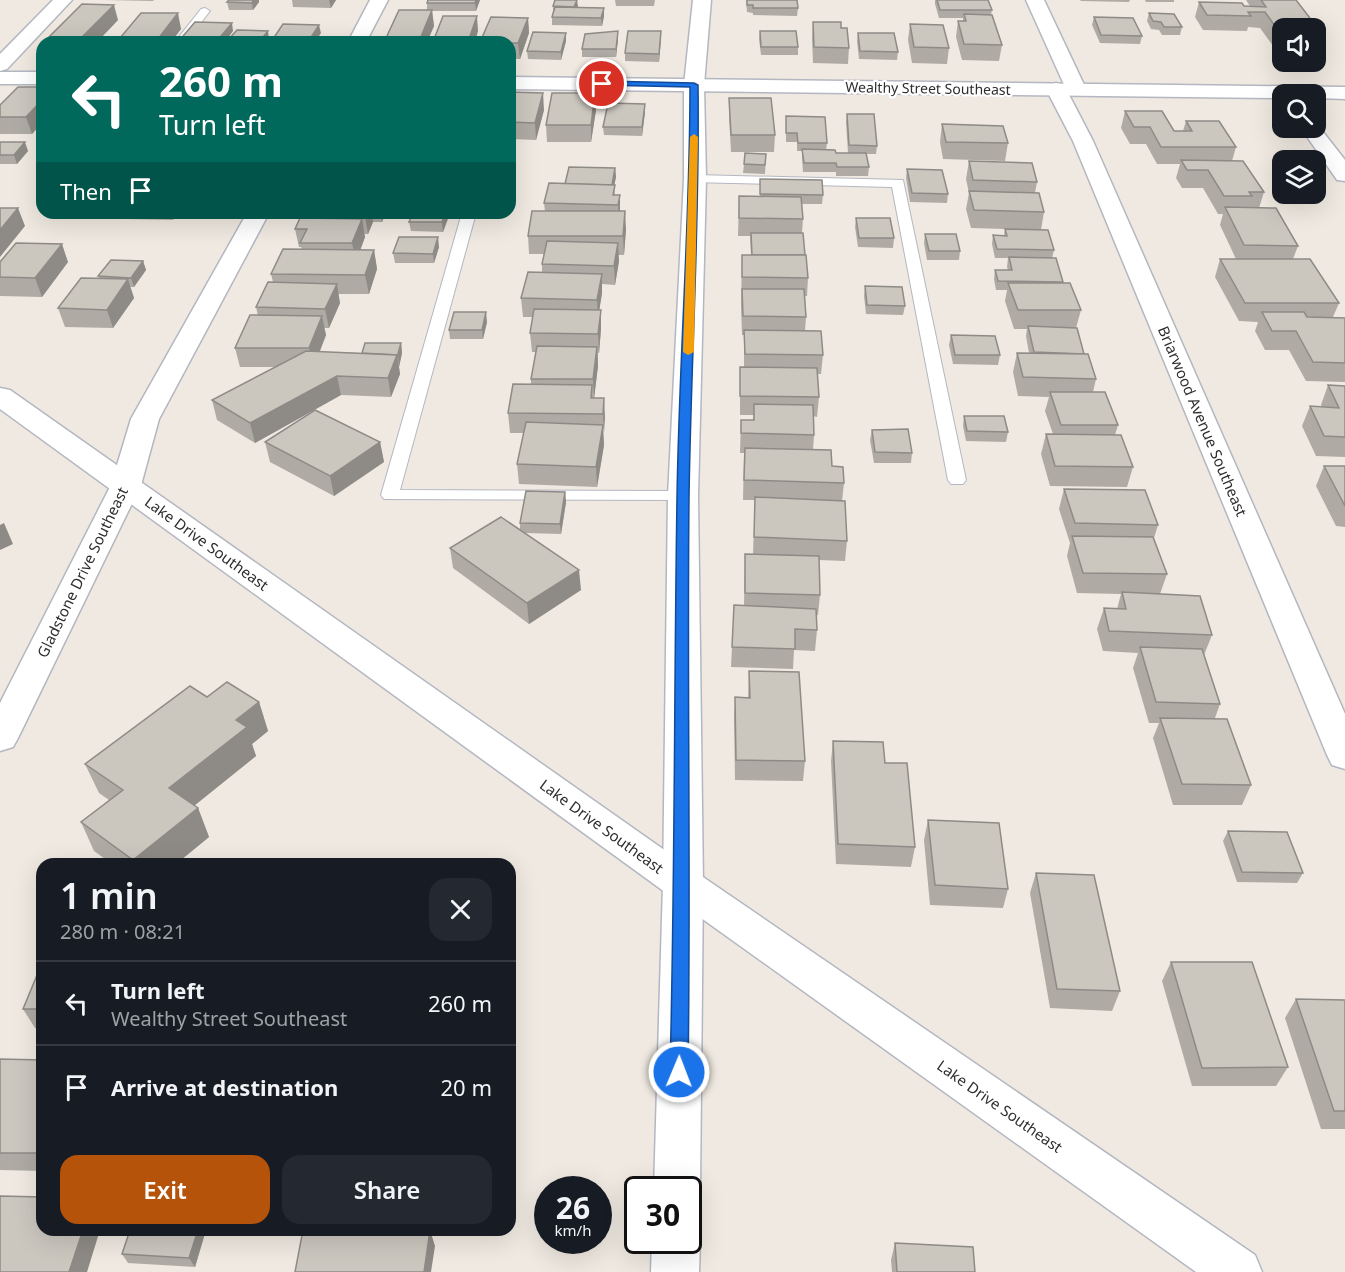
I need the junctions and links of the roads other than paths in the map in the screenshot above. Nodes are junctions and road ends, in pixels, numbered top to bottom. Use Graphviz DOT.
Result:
graph roads {
  1 [pos="63,0"];
  2 [pos="379,0"];
  3 [pos="702,0"];
  4 [pos="1035,0"];
  5 [pos="205,11"];
  6 [pos="185,36"];
  7 [pos="360,36"];
  8 [pos="0,65"];
  9 [pos="0,78"];
  10 [pos="36,78"];
  11 [pos="516,82"];
  12 [pos="694,85"];
  13 [pos="1066,89"];
  14 [pos="1326,93"];
  15 [pos="1345,93"];
  16 [pos="1272,94"];
  17 [pos="1318,138"];
  18 [pos="1345,175"];
  19 [pos="695,179"];
  20 [pos="255,219"];
  21 [pos="467,219"];
  22 [pos="0,396"];
  23 [pos="957,480"];
  24 [pos="126,485"];
  25 [pos="683,496"];
  26 [pos="0,738"];
  27 [pos="1345,755"];
  28 [pos="683,884"];
  29 [pos="677,1176"];
  30 [pos="676,1254"];
  31 [pos="675,1272"];
  32 [pos="1238,1272"];
  1 -- 8 [label="street"];
  2 -- 7 [label="street"];
  3 -- 12 [label="street"];
  4 -- 13 [label="street, Briarwood Avenue Southeast"];
  5 -- 6 [label="lane"];
  9 -- 10 [label="street"];
  11 -- 12 [label="street, Wealthy Street Southeast"];
  12 -- 13 [label="street, Wealthy Street Southeast"];
  12 -- 19 [label="street"];
  13 -- 16 [label="street, Wealthy Street Southeast"];
  13 -- 27 [label="street, Briarwood Avenue Southeast"];
  14 -- 15 [label="street, Wealthy Street Southeast"];
  17 -- 18 [label="street"];
  19 -- 23 [label="lane"];
  19 -- 25 [label="street"];
  20 -- 24 [label="street, Gladstone Drive Southeast"];
  21 -- 25 [label="lane"];
  22 -- 24 [label="street, Lake Drive Southeast"];
  24 -- 26 [label="street, Gladstone Drive Southeast"];
  24 -- 28 [label="street, Lake Drive Southeast"];
  25 -- 28 [label="street"];
  28 -- 29 [label="street"];
  28 -- 32 [label="street, Lake Drive Southeast"];
  30 -- 31 [label="street"];
}
